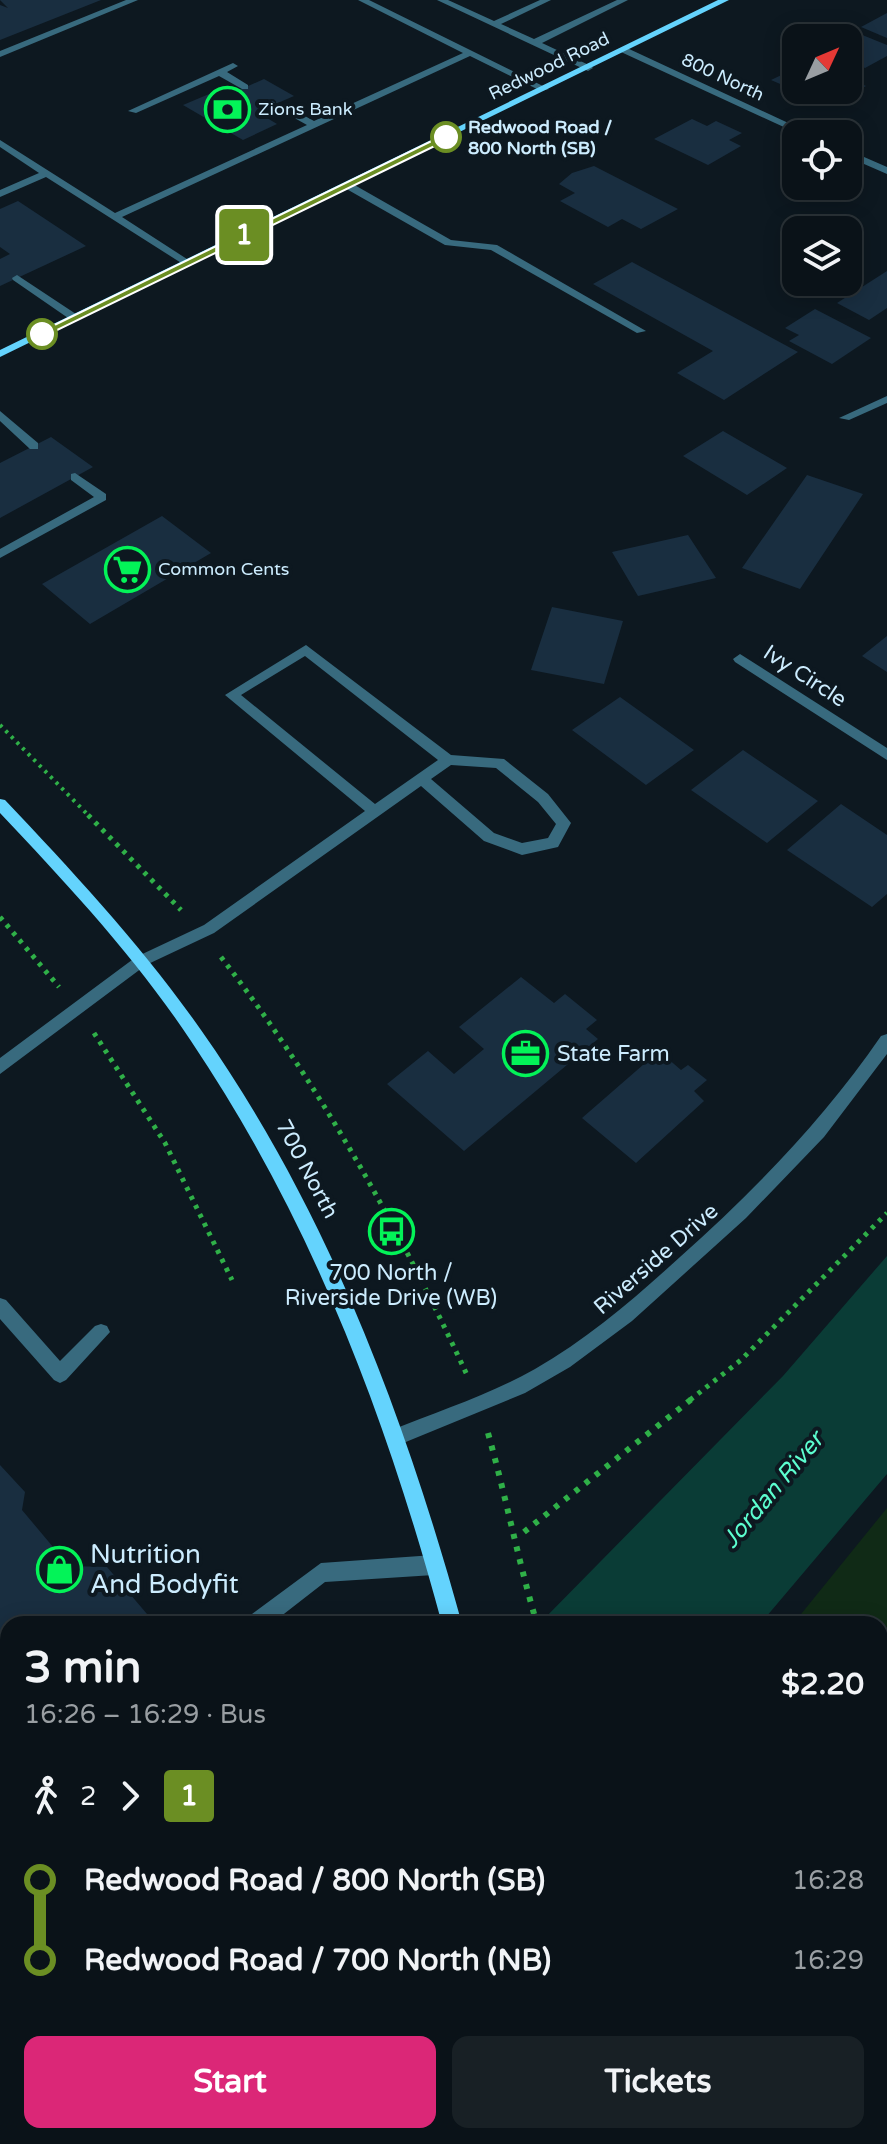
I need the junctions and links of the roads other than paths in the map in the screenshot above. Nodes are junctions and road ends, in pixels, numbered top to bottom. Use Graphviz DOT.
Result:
graph roads {
  1 [pos="134,0"];
  2 [pos="362,0"];
  3 [pos="441,0"];
  4 [pos="547,0"];
  5 [pos="624,0"];
  6 [pos="725,0"];
  7 [pos="494,24"];
  8 [pos="534,43"];
  9 [pos="624,50"];
  10 [pos="470,53"];
  11 [pos="0,54"];
  12 [pos="233,66"];
  13 [pos="588,68"];
  14 [pos="220,72"];
  15 [pos="245,87"];
  16 [pos="544,89"];
  17 [pos="276,104"];
  18 [pos="133,111"];
  19 [pos="782,123"];
  20 [pos="314,125"];
  21 [pos="0,143"];
  22 [pos="862,159"];
  23 [pos="887,171"];
  24 [pos="47,173"];
  25 [pos="347,185"];
  26 [pos="0,194"];
  27 [pos="115,217"];
  28 [pos="186,263"];
  29 [pos="17,278"];
  30 [pos="75,318"];
  31 [pos="641,331"];
  32 [pos="0,354"];
  33 [pos="887,399"];
  34 [pos="0,415"];
  35 [pos="845,418"];
  36 [pos="34,446"];
  37 [pos="75,477"];
  38 [pos="0,554"];
  39 [pos="740,659"];
  40 [pos="887,755"];
  41 [pos="448,760"];
  42 [pos="421,779"];
  43 [pos="0,804"];
  44 [pos="375,812"];
  45 [pos="141,961"];
  46 [pos="887,1041"];
  47 [pos="0,1067"];
  48 [pos="0,1306"];
  49 [pos="101,1332"];
  50 [pos="396,1437"];
  51 [pos="434,1565"];
  52 [pos="265,1616"];
  53 [pos="450,1616"];
  1 -- 11 [label="street"];
  2 -- 10 [label="street"];
  3 -- 7 [label="street"];
  4 -- 7 [label="street"];
  5 -- 8 [label="street"];
  6 -- 9 [label="main road, Redwood Road"];
  7 -- 8 [label="street"];
  8 -- 13 [label="street"];
  9 -- 13 [label="main road, Redwood Road"];
  9 -- 19 [label="street, 800 North"];
  10 -- 16 [label="street"];
  10 -- 20 [label="street"];
  12 -- 14 [label="street"];
  13 -- 16 [label="main road, Redwood Road"];
  14 -- 15 [label="street"];
  14 -- 18 [label="street"];
  16 -- 25 [label="main road, Redwood Road"];
  17 -- 20 [label="street"];
  20 -- 27 [label="street"];
  21 -- 24 [label="street"];
  22 -- 23 [label="street"];
  24 -- 26 [label="street"];
  24 -- 27 [label="street"];
  25 -- 28 [label="main road, Redwood Road"];
  25 -- 31 [label="street"];
  27 -- 28 [label="street"];
  28 -- 30 [label="main road, Redwood Road"];
  29 -- 30 [label="street"];
  30 -- 32 [label="main road, Redwood Road"];
  33 -- 35 [label="street"];
  34 -- 36 [label="street"];
  37 -- 38 [label="street"];
  39 -- 40 [label="street, Ivy Circle"];
  41 -- 42 [label="street"];
  41 -- 42 [label="street"];
  41 -- 44 [label="street"];
  42 -- 44 [label="street"];
  43 -- 45 [label="main road, 700 North"];
  44 -- 45 [label="street"];
  45 -- 47 [label="street"];
  45 -- 50 [label="main road, 700 North"];
  46 -- 50 [label="street, Riverside Drive"];
  48 -- 49 [label="street"];
  50 -- 51 [label="main road, 700 North"];
  51 -- 52 [label="street"];
  51 -- 53 [label="main road, 700 North"];
}
